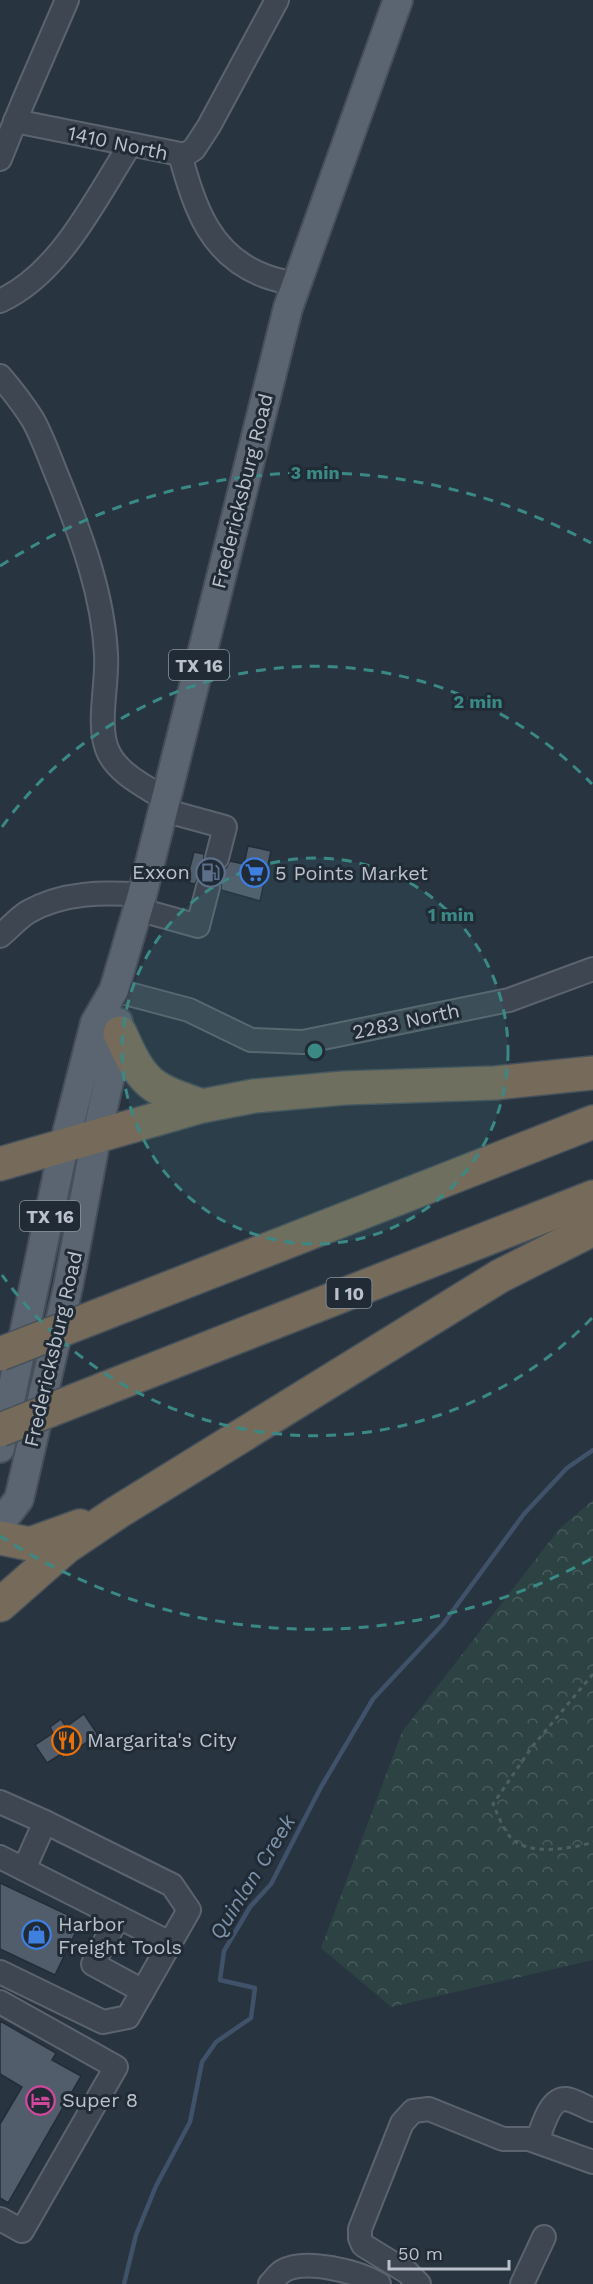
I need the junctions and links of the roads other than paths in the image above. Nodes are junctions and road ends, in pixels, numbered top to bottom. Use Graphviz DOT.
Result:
graph roads {
  1 [pos="67,0"];
  2 [pos="277,0"];
  3 [pos="398,0"];
  4 [pos="15,121"];
  5 [pos="130,145"];
  6 [pos="180,155"];
  7 [pos="0,159"];
  8 [pos="297,284"];
  9 [pos="0,301"];
  10 [pos="0,376"];
  11 [pos="164,804"];
  12 [pos="217,858"];
  13 [pos="208,887"];
  14 [pos="140,902"];
  15 [pos="0,936"];
  16 [pos="593,969"];
  17 [pos="114,990"];
  18 [pos="120,1033"];
  19 [pos="593,1073"];
  20 [pos="202,1106"];
  21 [pos="593,1122"];
  22 [pos="96,1138"];
  23 [pos="64,1145"];
  24 [pos="0,1164"];
  25 [pos="593,1197"];
  26 [pos="593,1229"];
  27 [pos="0,1354"];
  28 [pos="0,1430"];
  29 [pos="0,1448"];
  30 [pos="118,1512"];
  31 [pos="0,1524"];
  32 [pos="0,1538"];
  33 [pos="0,1605"];
  34 [pos="0,1802"];
  35 [pos="45,1822"];
  36 [pos="0,1857"];
  37 [pos="24,1869"];
  38 [pos="118,1917"];
  39 [pos="170,1943"];
  40 [pos="0,1972"];
  41 [pos="143,1991"];
  42 [pos="0,2002"];
  43 [pos="593,2110"];
  44 [pos="537,2141"];
  45 [pos="593,2162"];
  46 [pos="0,2219"];
  47 [pos="544,2237"];
  48 [pos="270,2284"];
  49 [pos="379,2284"];
  50 [pos="419,2284"];
  51 [pos="522,2284"];
  1 -- 4 [label="street"];
  2 -- 6 [label="street, 1410 North"];
  3 -- 8 [label="main road, Fredericksburg Road / TX 16"];
  4 -- 5 [label="street, 1410 North"];
  4 -- 7 [label="street"];
  5 -- 6 [label="street, 1410 North"];
  5 -- 9 [label="street"];
  6 -- 8 [label="street"];
  8 -- 11 [label="main road, Fredericksburg Road / TX 16"];
  10 -- 11 [label="street"];
  11 -- 12 [label="street"];
  11 -- 14 [label="main road, Fredericksburg Road / TX 16"];
  13 -- 14 [label="street"];
  14 -- 15 [label="street"];
  14 -- 17 [label="main road, Fredericksburg Road / TX 16"];
  16 -- 17 [label="street, 2283 North"];
  17 -- 18 [label="main road, Fredericksburg Road / TX 16"];
  17 -- 23 [label="main road, Fredericksburg Road / TX 16"];
  18 -- 20 [label="highway"];
  18 -- 22 [label="main road, Fredericksburg Road / TX 16"];
  19 -- 20 [label="highway"];
  20 -- 22 [label="highway"];
  21 -- 27 [label="highway, bridge"];
  22 -- 23 [label="highway"];
  22 -- 31 [label="main road, Fredericksburg Road / TX 16"];
  23 -- 24 [label="highway"];
  23 -- 29 [label="main road, Fredericksburg Road / TX 16"];
  25 -- 28 [label="highway, I 10, bridge"];
  26 -- 30 [label="highway"];
  30 -- 32 [label="highway"];
  30 -- 33 [label="highway"];
  34 -- 35 [label="street"];
  35 -- 37 [label="street"];
  35 -- 39 [label="street"];
  36 -- 37 [label="street"];
  37 -- 38 [label="street"];
  38 -- 39 [label="street"];
  38 -- 41 [label="street"];
  39 -- 41 [label="street"];
  40 -- 41 [label="street"];
  42 -- 46 [label="street"];
  43 -- 44 [label="street"];
  44 -- 45 [label="street"];
  44 -- 50 [label="street"];
  47 -- 51 [label="street"];
  48 -- 49 [label="street"];
}
